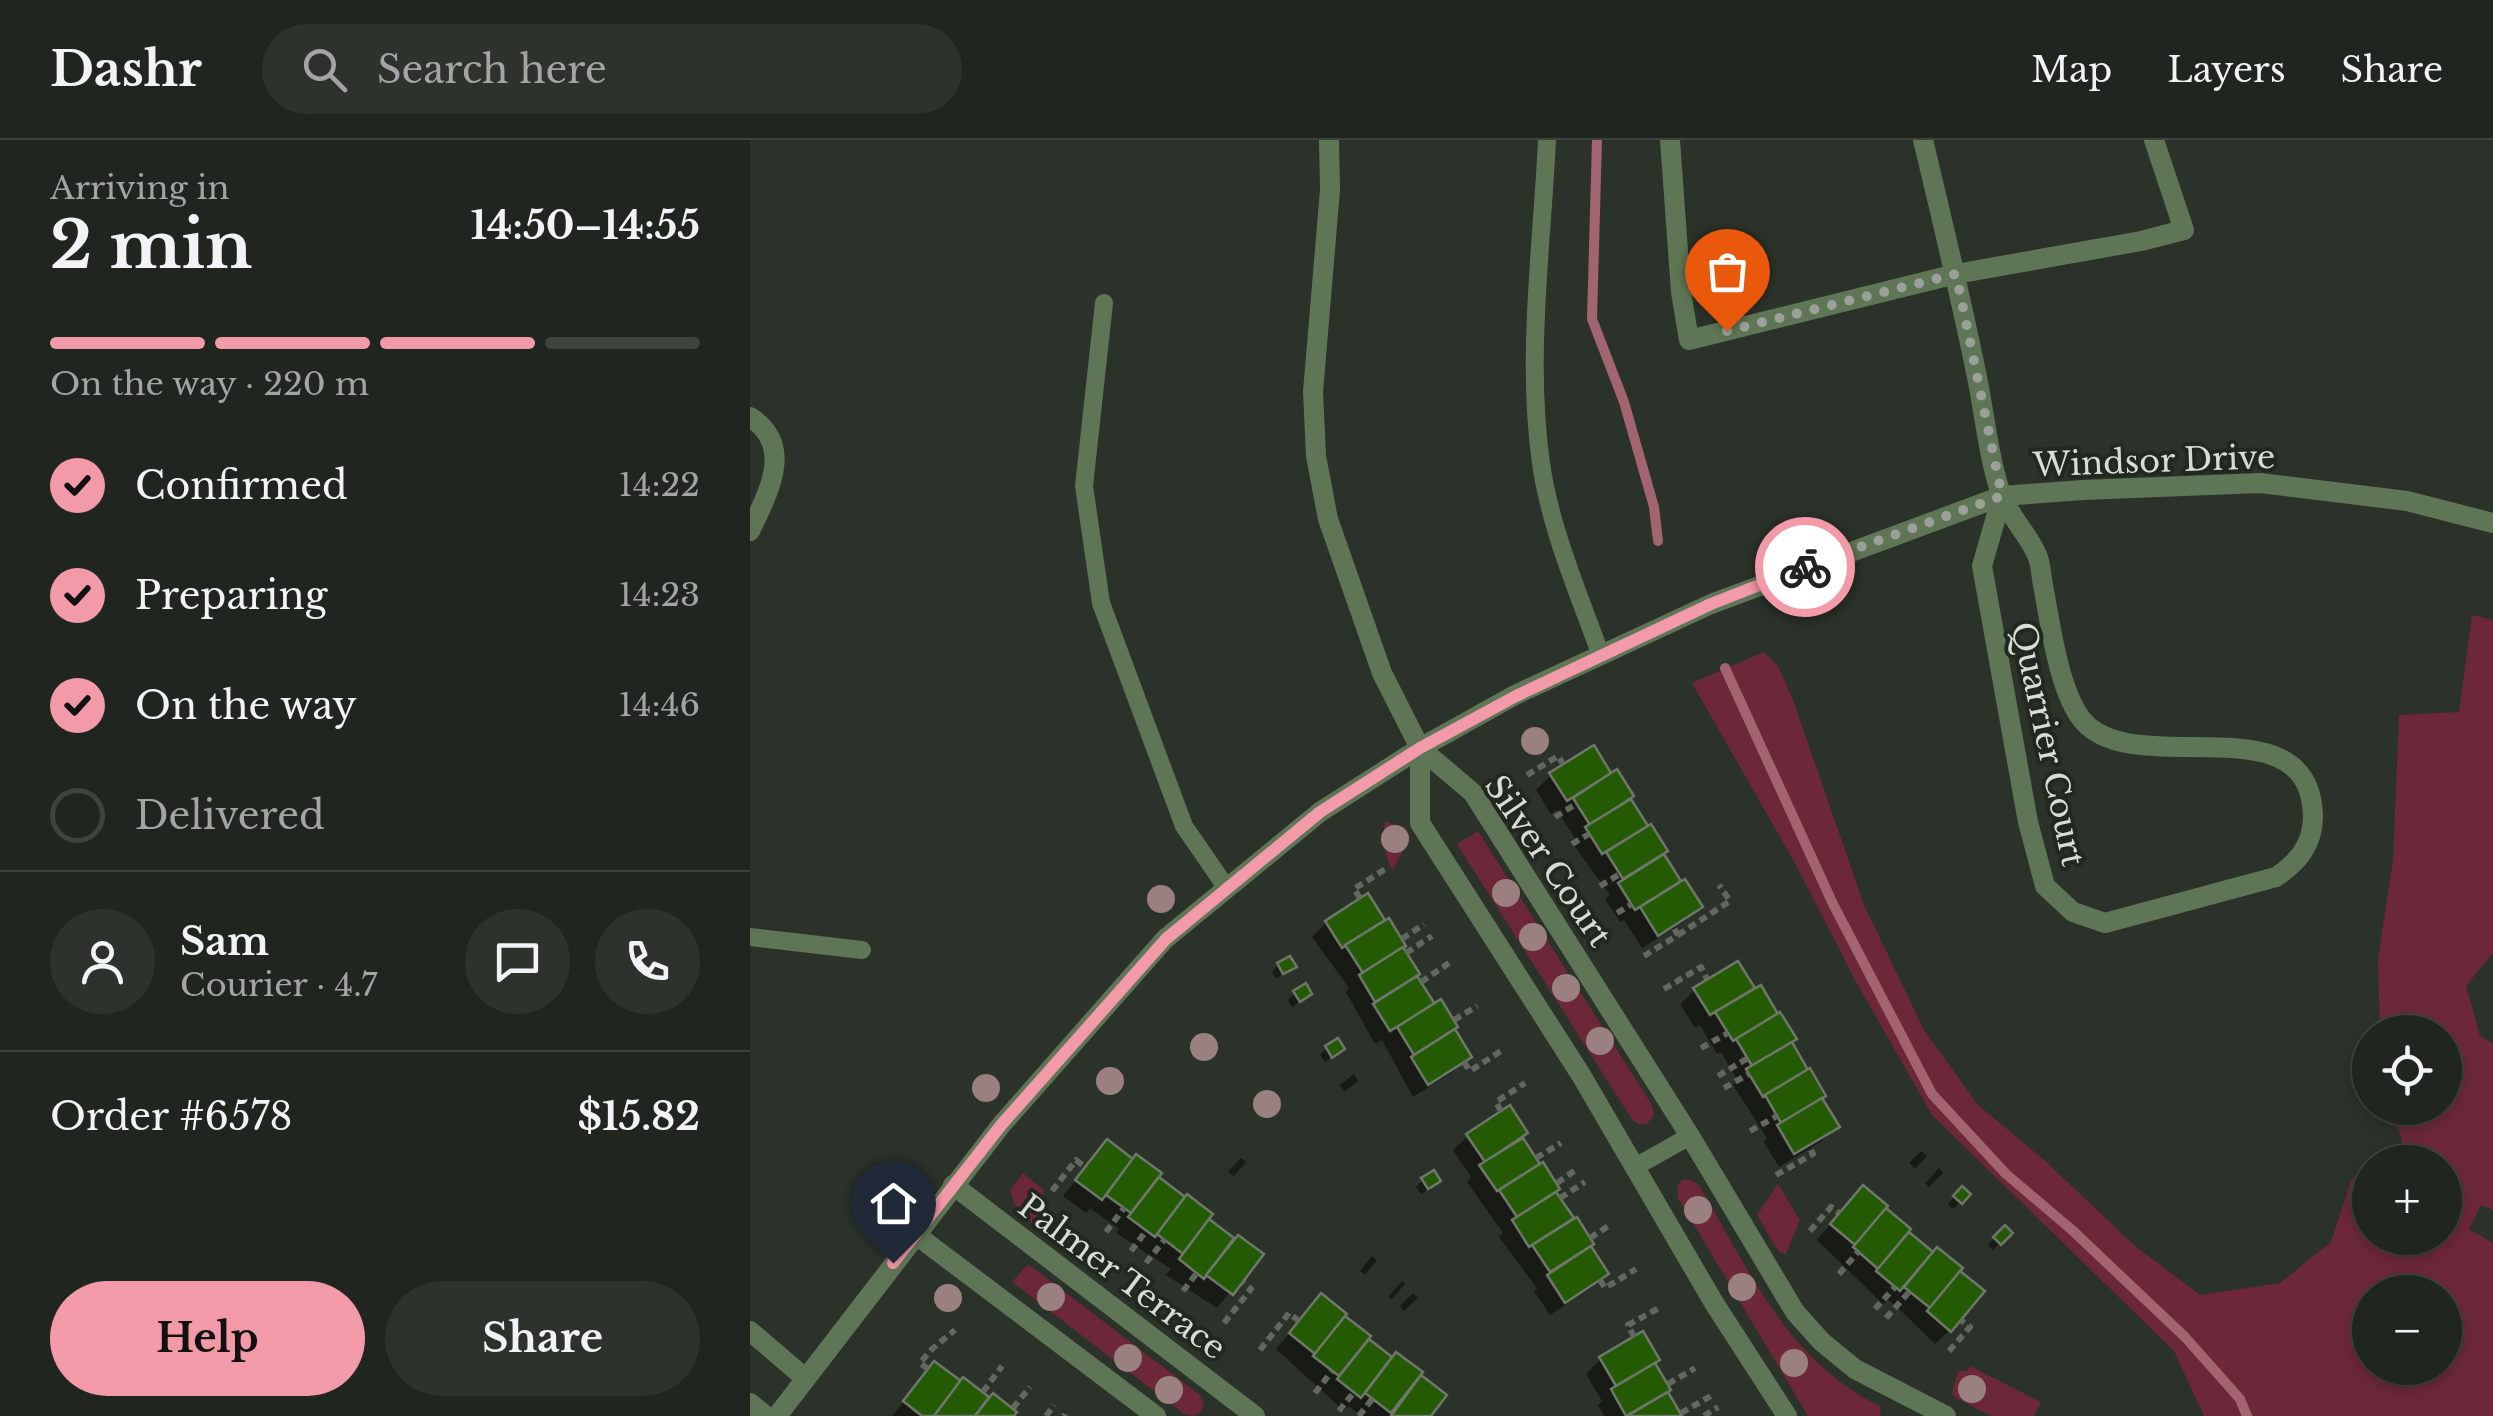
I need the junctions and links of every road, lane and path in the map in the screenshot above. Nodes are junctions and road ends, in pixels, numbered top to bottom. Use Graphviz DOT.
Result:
graph roads {
  1 [pos="1329,140"];
  2 [pos="1547,140"];
  3 [pos="1670,140"];
  4 [pos="1923,140"];
  5 [pos="2154,140"];
  6 [pos="1956,274"];
  7 [pos="1104,303"];
  8 [pos="750,417"];
  9 [pos="2002,496"];
  10 [pos="2493,523"];
  11 [pos="750,531"];
  12 [pos="1600,654"];
  13 [pos="1420,748"];
  14 [pos="1563,764"];
  15 [pos="1527,775"];
  16 [pos="1576,804"];
  17 [pos="1555,818"];
  18 [pos="1589,834"];
  19 [pos="1572,844"];
  20 [pos="1387,868"];
  21 [pos="1620,874"];
  22 [pos="1719,884"];
  23 [pos="1600,886"];
  24 [pos="1226,887"];
  25 [pos="1360,898"];
  26 [pos="1632,904"];
  27 [pos="1617,913"];
  28 [pos="1424,924"];
  29 [pos="1673,926"];
  30 [pos="1678,934"];
  31 [pos="1432,936"];
  32 [pos="750,938"];
  33 [pos="1402,939"];
  34 [pos="862,950"];
  35 [pos="1406,952"];
  36 [pos="1644,956"];
  37 [pos="1450,963"];
  38 [pos="1707,979"];
  39 [pos="1421,982"];
  40 [pos="1664,988"];
  41 [pos="1477,1006"];
  42 [pos="1454,1020"];
  43 [pos="1728,1033"];
  44 [pos="1700,1048"];
  45 [pos="1504,1049"];
  46 [pos="1748,1058"];
  47 [pos="1464,1062"];
  48 [pos="1749,1074"];
  49 [pos="1718,1076"];
  50 [pos="1525,1083"];
  51 [pos="1724,1088"];
  52 [pos="1501,1111"];
  53 [pos="1777,1116"];
  54 [pos="1750,1130"];
  55 [pos="1690,1136"];
  56 [pos="1561,1142"];
  57 [pos="1808,1146"];
  58 [pos="1536,1158"];
  59 [pos="1085,1167"];
  60 [pos="1635,1167"];
  61 [pos="1577,1169"];
  62 [pos="1776,1175"];
  63 [pos="1585,1182"];
  64 [pos="1556,1183"];
  65 [pos="953,1185"];
  66 [pos="1052,1191"];
  67 [pos="1560,1198"];
  68 [pos="1124,1208"];
  69 [pos="1839,1213"];
  70 [pos="1610,1225"];
  71 [pos="1146,1231"];
  72 [pos="1810,1231"];
  73 [pos="1106,1232"];
  74 [pos="916,1234"];
  75 [pos="1590,1238"];
  76 [pos="1164,1240"];
  77 [pos="1131,1252"];
  78 [pos="1858,1252"];
  79 [pos="1146,1263"];
  80 [pos="1636,1268"];
  81 [pos="1197,1273"];
  82 [pos="1839,1274"];
  83 [pos="1600,1280"];
  84 [pos="1243,1282"];
  85 [pos="1895,1287"];
  86 [pos="1183,1291"];
  87 [pos="1910,1291"];
  88 [pos="1659,1308"];
  89 [pos="1875,1309"];
  90 [pos="1886,1318"];
  91 [pos="1962,1320"];
  92 [pos="1299,1321"];
  93 [pos="1224,1323"];
  94 [pos="955,1330"];
  95 [pos="750,1331"];
  96 [pos="1634,1337"];
  97 [pos="1260,1350"];
  98 [pos="1949,1352"];
  99 [pos="1002,1366"];
  100 [pos="1695,1368"];
  101 [pos="928,1369"];
  102 [pos="1332,1371"];
  103 [pos="805,1378"];
  104 [pos="1668,1384"];
  105 [pos="1030,1386"];
  106 [pos="983,1392"];
  107 [pos="1354,1392"];
  108 [pos="1315,1393"];
  109 [pos="1711,1396"];
  110 [pos="1373,1398"];
  111 [pos="750,1403"];
  112 [pos="1054,1405"];
  113 [pos="1718,1407"];
  114 [pos="1012,1408"];
  115 [pos="1340,1411"];
  116 [pos="1680,1413"];
  117 [pos="1248,1414"];
  118 [pos="766,1416"];
  119 [pos="777,1416"];
  120 [pos="1046,1416"];
  121 [pos="1156,1416"];
  122 [pos="1360,1416"];
  123 [pos="1704,1416"];
  124 [pos="1787,1416"];
  125 [pos="1946,1416"];
  1 -- 13 [label="street"];
  2 -- 12 [label="lane"];
  3 -- 6 [label="street"];
  4 -- 6 [label="street"];
  5 -- 6 [label="street"];
  6 -- 9 [label="street"];
  7 -- 24 [label="lane"];
  8 -- 11 [label="street"];
  9 -- 9 [label="street, Quarrier Court"];
  9 -- 10 [label="street, Windsor Drive"];
  9 -- 12 [label="street, Windsor Drive"];
  12 -- 13 [label="street, Windsor Drive"];
  13 -- 24 [label="street, Windsor Drive"];
  13 -- 55 [label="street, Silver Court"];
  13 -- 60 [label="street"];
  14 -- 15 [label="path"];
  16 -- 17 [label="path"];
  18 -- 19 [label="path"];
  20 -- 25 [label="path"];
  21 -- 23 [label="path"];
  22 -- 30 [label="path"];
  24 -- 65 [label="street, Windsor Drive"];
  26 -- 27 [label="path"];
  28 -- 33 [label="path"];
  29 -- 30 [label="path"];
  30 -- 36 [label="path"];
  31 -- 35 [label="path"];
  32 -- 34 [label="lane"];
  37 -- 39 [label="path"];
  38 -- 40 [label="path"];
  41 -- 42 [label="path"];
  43 -- 44 [label="path"];
  45 -- 47 [label="path"];
  46 -- 49 [label="path"];
  48 -- 51 [label="path"];
  50 -- 52 [label="path"];
  53 -- 54 [label="path"];
  55 -- 60 [label="lane"];
  55 -- 125 [label="street, Silver Court"];
  56 -- 58 [label="path"];
  57 -- 62 [label="path"];
  59 -- 66 [label="path"];
  60 -- 124 [label="street"];
  61 -- 64 [label="path"];
  63 -- 67 [label="path"];
  65 -- 74 [label="street, Windsor Drive"];
  65 -- 117 [label="street, Palmer Terrace"];
  68 -- 73 [label="path"];
  69 -- 72 [label="path"];
  70 -- 75 [label="path"];
  71 -- 77 [label="path"];
  74 -- 103 [label="street, Windsor Drive"];
  74 -- 121 [label="street"];
  76 -- 79 [label="path"];
  78 -- 82 [label="path"];
  80 -- 83 [label="path"];
  81 -- 86 [label="path"];
  84 -- 93 [label="path"];
  85 -- 89 [label="path"];
  87 -- 90 [label="path"];
  88 -- 96 [label="path"];
  91 -- 98 [label="path"];
  92 -- 97 [label="path"];
  94 -- 101 [label="path"];
  95 -- 103 [label="street"];
  99 -- 106 [label="path"];
  100 -- 104 [label="path"];
  102 -- 108 [label="path"];
  103 -- 119 [label="street, Windsor Drive"];
  105 -- 114 [label="path"];
  107 -- 115 [label="path"];
  109 -- 116 [label="path"];
  110 -- 122 [label="path"];
  111 -- 118 [label="street"];
  112 -- 120 [label="path"];
  113 -- 123 [label="path"];
}
